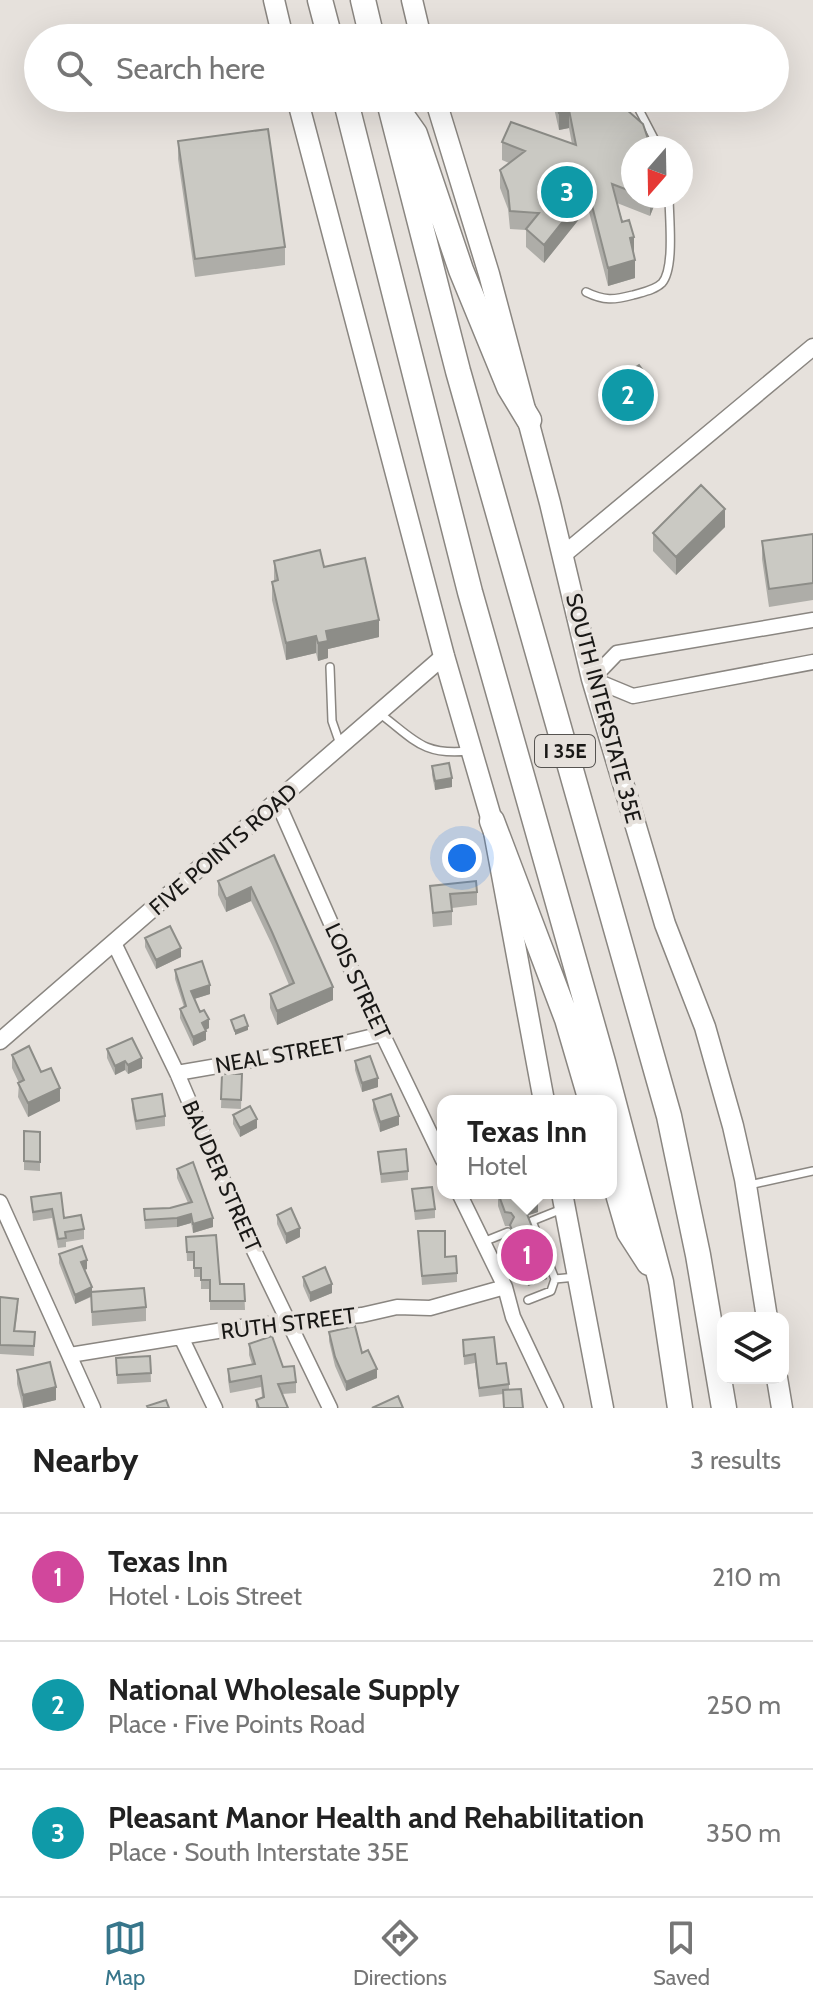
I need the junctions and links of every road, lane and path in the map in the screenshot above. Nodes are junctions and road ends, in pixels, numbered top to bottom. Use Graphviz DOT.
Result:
graph roads {
  1 [pos="274,0"];
  2 [pos="320,0"];
  3 [pos="363,0"];
  4 [pos="412,0"];
  5 [pos="280,24"];
  6 [pos="326,24"];
  7 [pos="369,24"];
  8 [pos="418,24"];
  9 [pos="301,112"];
  10 [pos="349,112"];
  11 [pos="393,112"];
  12 [pos="399,112"];
  13 [pos="439,112"];
  14 [pos="640,112"];
  15 [pos="653,136"];
  16 [pos="669,208"];
  17 [pos="586,292"];
  18 [pos="813,347"];
  19 [pos="529,420"];
  20 [pos="563,555"];
  21 [pos="813,620"];
  22 [pos="444,656"];
  23 [pos="813,662"];
  24 [pos="330,667"];
  25 [pos="592,679"];
  26 [pos="379,713"];
  27 [pos="340,746"];
  28 [pos="471,750"];
  29 [pos="277,801"];
  30 [pos="492,821"];
  31 [pos="114,943"];
  32 [pos="382,1034"];
  33 [pos="0,1041"];
  34 [pos="177,1073"];
  35 [pos="543,1095"];
  36 [pos="589,1095"];
  37 [pos="612,1095"];
  38 [pos="617,1115"];
  39 [pos="437,1148"];
  40 [pos="813,1171"];
  41 [pos="746,1185"];
  42 [pos="617,1191"];
  43 [pos="462,1199"];
  44 [pos="563,1200"];
  45 [pos="0,1202"];
  46 [pos="508,1232"];
  47 [pos="483,1242"];
  48 [pos="578,1276"];
  49 [pos="555,1279"];
  50 [pos="661,1282"];
  51 [pos="505,1287"];
  52 [pos="528,1300"];
  53 [pos="766,1312"];
  54 [pos="289,1322"];
  55 [pos="181,1337"];
  56 [pos="70,1355"];
  57 [pos="778,1384"];
  58 [pos="93,1408"];
  59 [pos="215,1408"];
  60 [pos="330,1408"];
  61 [pos="556,1408"];
  62 [pos="603,1408"];
  63 [pos="680,1408"];
  64 [pos="724,1408"];
  65 [pos="782,1408"];
  1 -- 5 [label="main road"];
  2 -- 6 [label="highway"];
  3 -- 7 [label="highway"];
  4 -- 8 [label="main road"];
  9 -- 22 [label="main road"];
  10 -- 37 [label="highway, I 35E"];
  11 -- 64 [label="highway, I 35E"];
  12 -- 19 [label="highway"];
  13 -- 19 [label="main road, SOUTH INTERSTATE 35E"];
  14 -- 15 [label="lane"];
  16 -- 17 [label="lane"];
  18 -- 20 [label="street"];
  19 -- 20 [label="main road, SOUTH INTERSTATE 35E"];
  20 -- 25 [label="main road, SOUTH INTERSTATE 35E"];
  21 -- 25 [label="street"];
  22 -- 26 [label="street, FIVE POINTS ROAD"];
  22 -- 28 [label="main road"];
  23 -- 25 [label="street"];
  24 -- 27 [label="lane"];
  25 -- 41 [label="main road, SOUTH INTERSTATE 35E"];
  26 -- 27 [label="street, FIVE POINTS ROAD"];
  26 -- 28 [label="lane"];
  27 -- 29 [label="street, FIVE POINTS ROAD"];
  28 -- 30 [label="main road"];
  29 -- 31 [label="street, FIVE POINTS ROAD"];
  29 -- 32 [label="street, LOIS STREET"];
  30 -- 35 [label="main road"];
  30 -- 36 [label="highway"];
  31 -- 33 [label="street, FIVE POINTS ROAD"];
  31 -- 34 [label="street, BAUDER STREET"];
  32 -- 34 [label="street, NEAL STREET"];
  32 -- 39 [label="street, LOIS STREET"];
  34 -- 54 [label="street, BAUDER STREET"];
  38 -- 50 [label="highway, I 35E"];
  40 -- 41 [label="lane"];
  41 -- 53 [label="main road, SOUTH INTERSTATE 35E"];
  42 -- 50 [label="highway"];
  43 -- 47 [label="street"];
  44 -- 48 [label="main road"];
  44 -- 49 [label="lane"];
  45 -- 56 [label="street"];
  46 -- 47 [label="lane"];
  47 -- 51 [label="street"];
  48 -- 49 [label="lane"];
  48 -- 62 [label="main road"];
  49 -- 52 [label="lane"];
  50 -- 63 [label="highway, I 35E"];
  51 -- 54 [label="street, RUTH STREET"];
  51 -- 61 [label="street"];
  54 -- 55 [label="street, RUTH STREET"];
  54 -- 60 [label="street, BAUDER STREET"];
  55 -- 56 [label="street, RUTH STREET"];
  55 -- 59 [label="street"];
  56 -- 58 [label="street"];
  57 -- 65 [label="main road"];
}
